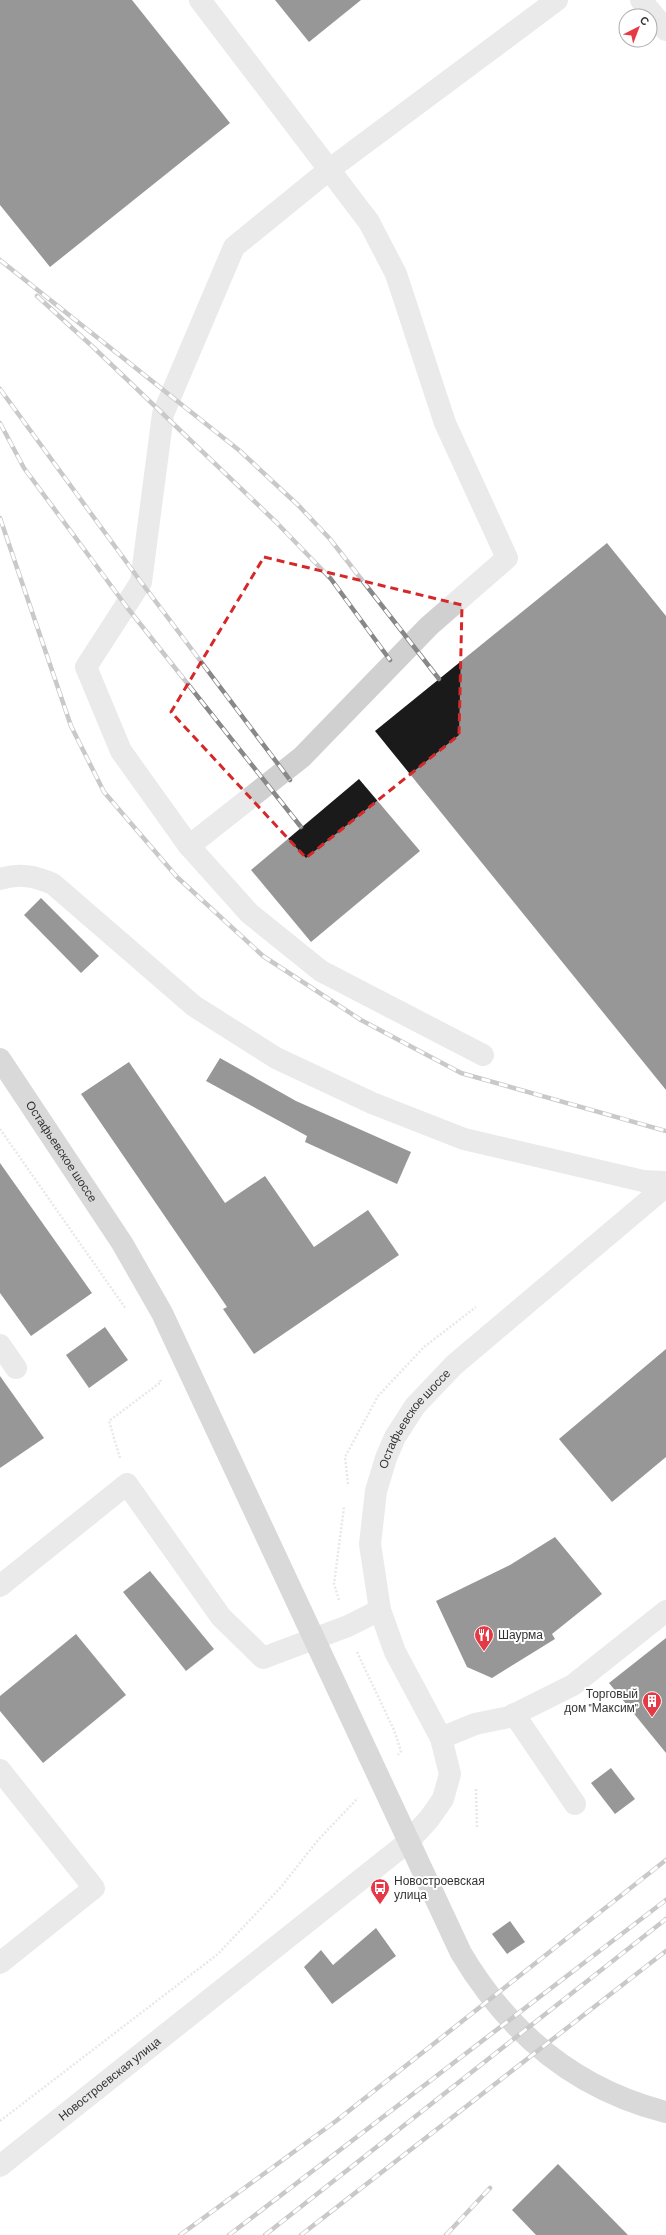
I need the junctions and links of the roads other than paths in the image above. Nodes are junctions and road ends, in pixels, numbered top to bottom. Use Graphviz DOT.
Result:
graph roads {
  1 [pos="200,0"];
  2 [pos="558,0"];
  3 [pos="641,0"];
  4 [pos="666,30"];
  5 [pos="330,168"];
  6 [pos="189,846"];
  7 [pos="0,879"];
  8 [pos="483,1055"];
  9 [pos="0,1059"];
  10 [pos="666,1182"];
  11 [pos="666,1186"];
  12 [pos="0,1345"];
  13 [pos="16,1368"];
  14 [pos="0,1586"];
  15 [pos="380,1610"];
  16 [pos="666,1611"];
  17 [pos="514,1714"];
  18 [pos="441,1738"];
  19 [pos="0,1770"];
  20 [pos="575,1804"];
  21 [pos="0,1964"];
  22 [pos="666,2112"];
  23 [pos="0,2166"];
  1 -- 5 [label="street"];
  2 -- 5 [label="street"];
  3 -- 4 [label="street"];
  5 -- 6 [label="street"];
  5 -- 6 [label="street"];
  6 -- 8 [label="street"];
  7 -- 10 [label="street"];
  9 -- 22 [label="main road, Остафьевское шоссе"];
  11 -- 15 [label="street, Остафьевское шоссе"];
  12 -- 13 [label="street"];
  14 -- 15 [label="street"];
  15 -- 18 [label="street, Остафьевское шоссе"];
  16 -- 17 [label="street"];
  17 -- 18 [label="street"];
  17 -- 20 [label="street"];
  18 -- 23 [label="street, Новостроевская улица"];
  19 -- 21 [label="street"];
}
